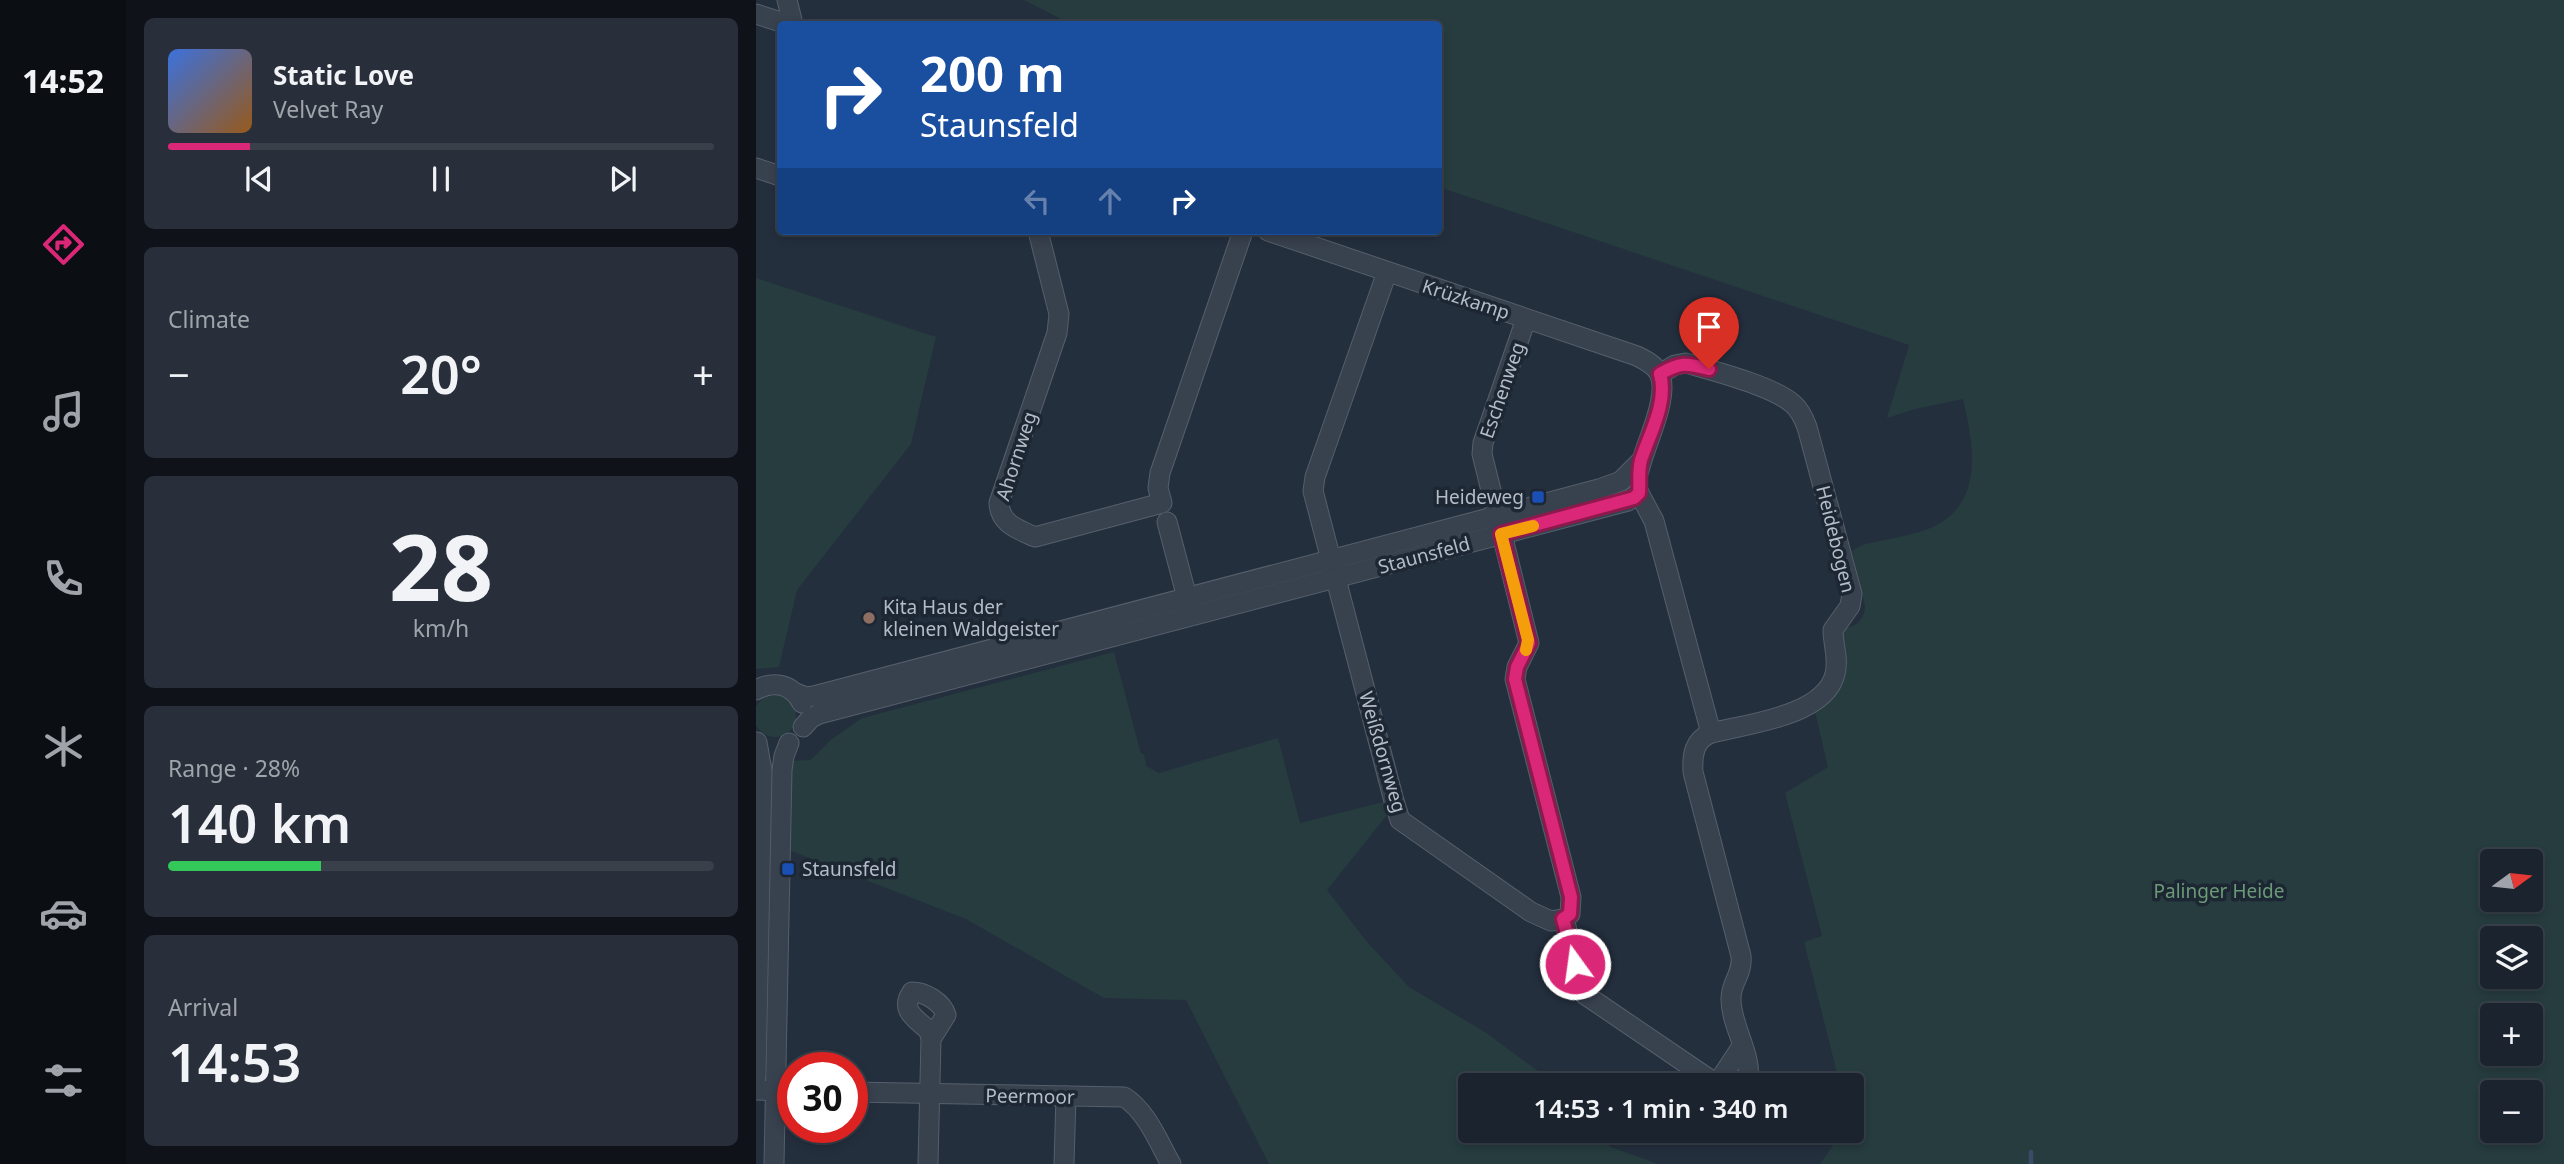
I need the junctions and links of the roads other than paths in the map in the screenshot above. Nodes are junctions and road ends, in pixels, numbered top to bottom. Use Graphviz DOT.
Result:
graph roads {
  1 [pos="787,0"];
  2 [pos="756,14"];
  3 [pos="778,21"];
  4 [pos="792,21"];
  5 [pos="756,168"];
  6 [pos="777,175"];
  7 [pos="1039,235"];
  8 [pos="1242,235"];
  9 [pos="1280,235"];
  10 [pos="1387,272"];
  11 [pos="1527,319"];
  12 [pos="1660,374"];
  13 [pos="1641,461"];
  14 [pos="1639,493"];
  15 [pos="1164,512"];
  16 [pos="1498,525"];
  17 [pos="1334,568"];
  18 [pos="1189,606"];
  19 [pos="756,690"];
  20 [pos="796,693"];
  21 [pos="803,727"];
  22 [pos="1711,733"];
  23 [pos="756,741"];
  24 [pos="789,743"];
  25 [pos="1563,919"];
  26 [pos="765,936"];
  27 [pos="931,1039"];
  28 [pos="1742,1046"];
  29 [pos="1700,1073"];
  30 [pos="1725,1073"];
  31 [pos="1749,1073"];
  32 [pos="756,1077"];
  33 [pos="775,1090"];
  34 [pos="868,1092"];
  35 [pos="931,1094"];
  36 [pos="1066,1096"];
  37 [pos="774,1164"];
  38 [pos="928,1164"];
  39 [pos="1064,1164"];
  40 [pos="1171,1164"];
  1 -- 4 [label="street"];
  2 -- 3 [label="street"];
  5 -- 6 [label="street"];
  7 -- 15 [label="street, Ahornweg"];
  8 -- 15 [label="street"];
  9 -- 10 [label="street, Krüzkamp"];
  10 -- 11 [label="street, Krüzkamp"];
  10 -- 17 [label="street, Weißdornweg"];
  11 -- 12 [label="street, Krüzkamp"];
  11 -- 16 [label="street, Eschenweg"];
  12 -- 13 [label="street"];
  12 -- 22 [label="street, Heidebogen"];
  13 -- 14 [label="street"];
  13 -- 16 [label="street, Staunsfeld"];
  14 -- 16 [label="street, Staunsfeld"];
  14 -- 22 [label="street"];
  15 -- 18 [label="street"];
  16 -- 17 [label="street, Staunsfeld"];
  16 -- 25 [label="street, Eschenweg"];
  17 -- 18 [label="street, Staunsfeld"];
  17 -- 25 [label="street, Weißdornweg"];
  18 -- 20 [label="street, Staunsfeld"];
  18 -- 21 [label="street, Staunsfeld"];
  19 -- 20 [label="street, Staunsfeld"];
  20 -- 21 [label="street"];
  21 -- 24 [label="street, Staunsfeld"];
  22 -- 28 [label="street"];
  23 -- 24 [label="street"];
  23 -- 26 [label="street"];
  24 -- 26 [label="street"];
  25 -- 29 [label="street, Eschenweg"];
  26 -- 32 [label="street"];
  26 -- 33 [label="street"];
  27 -- 35 [label="street"];
  28 -- 30 [label="street"];
  28 -- 31 [label="street"];
  33 -- 37 [label="street"];
  34 -- 35 [label="street, Peermoor"];
  35 -- 36 [label="street, Peermoor"];
  35 -- 38 [label="street"];
  36 -- 39 [label="street"];
  36 -- 40 [label="street, Peermoor"];
}
